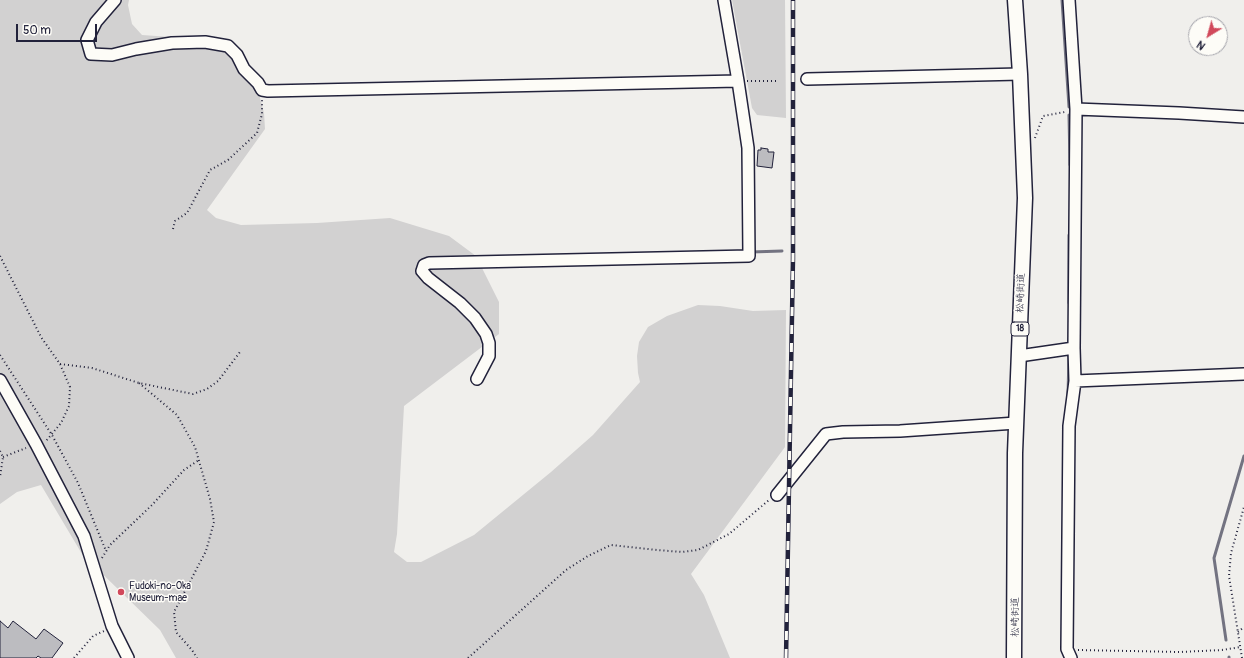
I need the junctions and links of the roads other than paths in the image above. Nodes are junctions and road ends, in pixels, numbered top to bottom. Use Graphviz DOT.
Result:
graph roads {
  1 [pos="115,0"];
  2 [pos="724,0"];
  3 [pos="1015,0"];
  4 [pos="1069,0"];
  5 [pos="1020,74"];
  6 [pos="807,78"];
  7 [pos="738,81"];
  8 [pos="1076,109"];
  9 [pos="1244,117"];
  10 [pos="1074,348"];
  11 [pos="1019,356"];
  12 [pos="1244,374"];
  13 [pos="0,380"];
  14 [pos="477,380"];
  15 [pos="1075,381"];
  16 [pos="1016,423"];
  17 [pos="776,494"];
  18 [pos="1069,654"];
  19 [pos="128,658"];
  20 [pos="1014,658"];
  1 -- 7 [label="street"];
  2 -- 7 [label="street"];
  3 -- 5 [label="main road, 松崎街道 / 18"];
  4 -- 8 [label="street"];
  5 -- 6 [label="street"];
  5 -- 11 [label="main road, 松崎街道 / 18"];
  7 -- 14 [label="street"];
  8 -- 9 [label="street"];
  8 -- 10 [label="street"];
  10 -- 11 [label="street"];
  10 -- 15 [label="street"];
  11 -- 16 [label="main road, 松崎街道 / 18"];
  12 -- 15 [label="street"];
  13 -- 19 [label="street"];
  15 -- 18 [label="street"];
  16 -- 17 [label="street"];
  16 -- 20 [label="main road, 松崎街道 / 18"];
}
